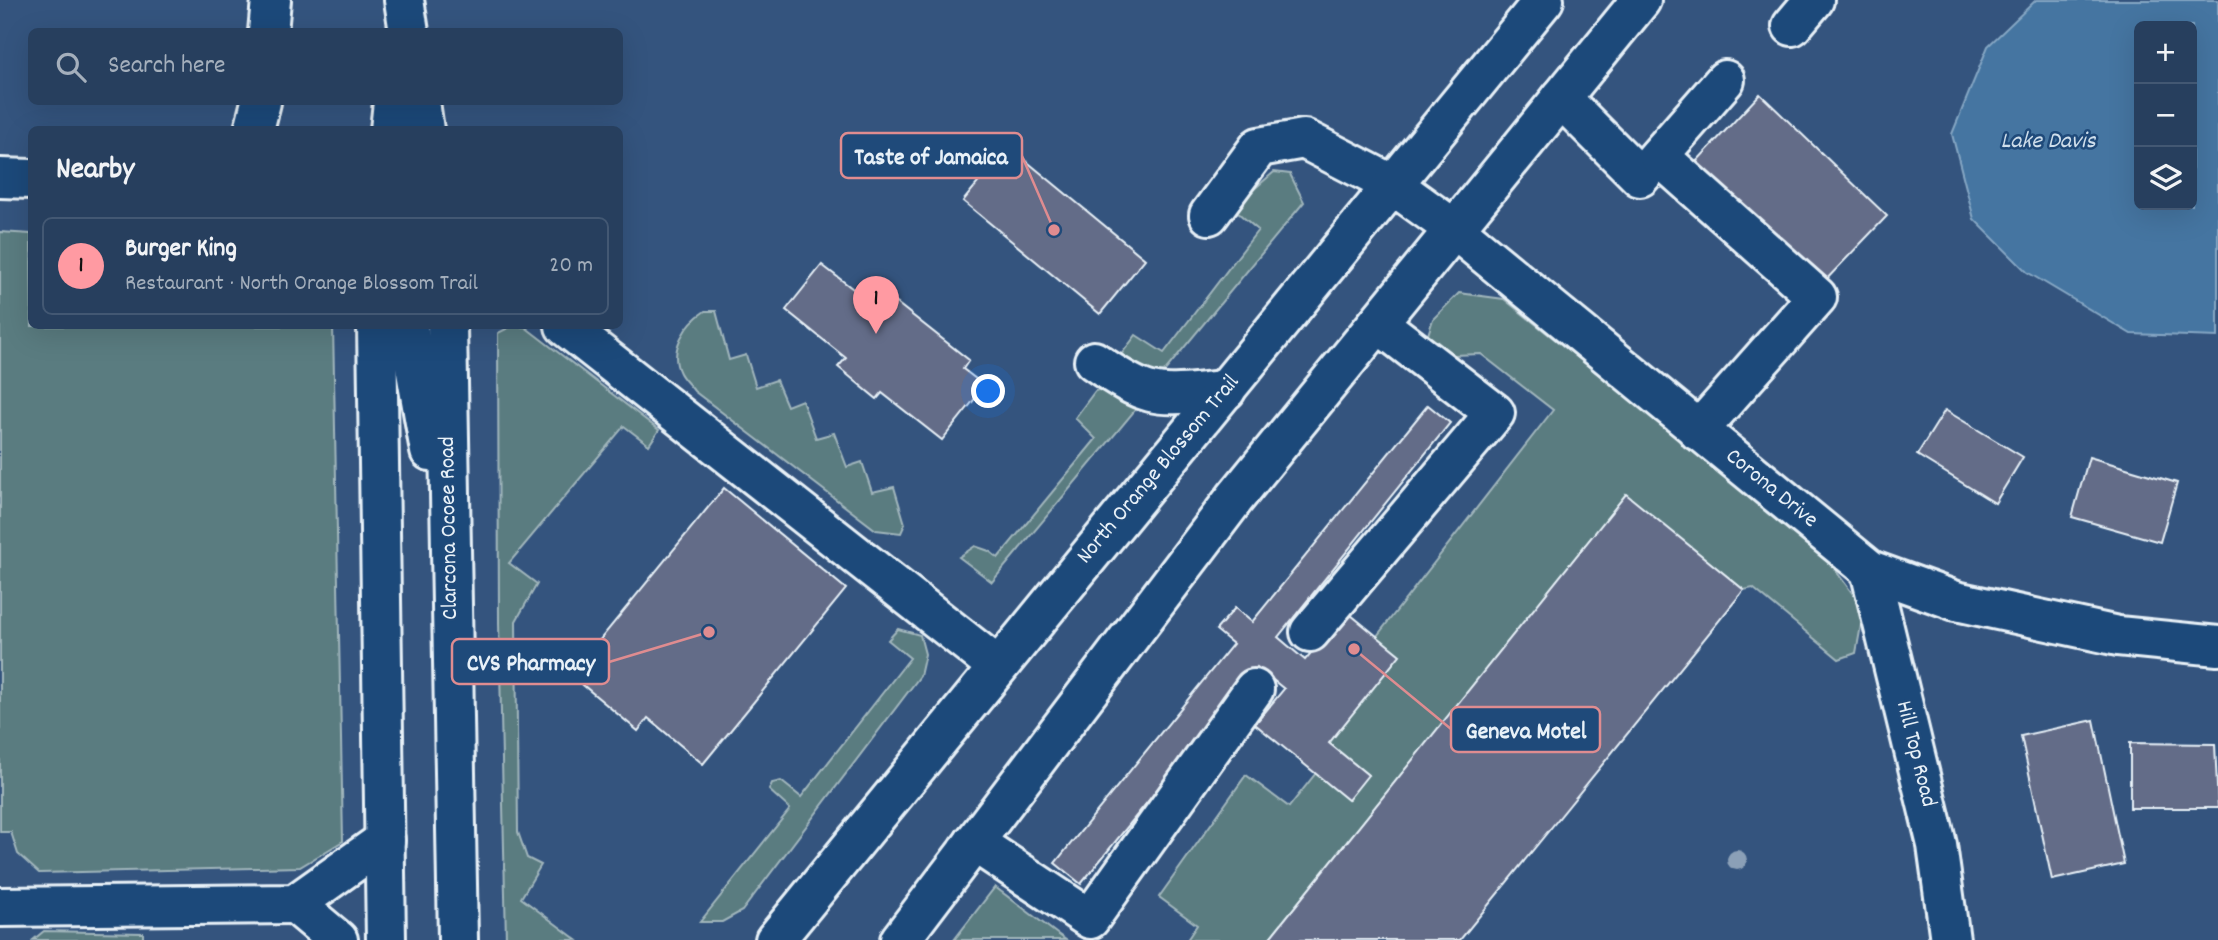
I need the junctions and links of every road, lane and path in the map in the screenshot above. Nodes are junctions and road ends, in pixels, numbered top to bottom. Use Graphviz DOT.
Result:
graph roads {
  1 [pos="271,0"];
  2 [pos="404,0"];
  3 [pos="1544,0"];
  4 [pos="1641,0"];
  5 [pos="268,28"];
  6 [pos="401,28"];
  7 [pos="408,28"];
  8 [pos="1725,80"];
  9 [pos="1561,99"];
  10 [pos="260,105"];
  11 [pos="393,105"];
  12 [pos="420,105"];
  13 [pos="255,126"];
  14 [pos="390,126"];
  15 [pos="423,126"];
  16 [pos="1659,156"];
  17 [pos="0,178"];
  18 [pos="28,179"];
  19 [pos="1393,185"];
  20 [pos="1209,215"];
  21 [pos="1454,229"];
  22 [pos="1378,323"];
  23 [pos="377,329"];
  24 [pos="409,329"];
  25 [pos="447,329"];
  26 [pos="569,329"];
  27 [pos="1094,361"];
  28 [pos="1226,390"];
  29 [pos="1698,431"];
  30 [pos="450,570"];
  31 [pos="1870,570"];
  32 [pos="1310,632"];
  33 [pos="2218,646"];
  34 [pos="997,666"];
  35 [pos="1254,689"];
  36 [pos="385,841"];
  37 [pos="974,842"];
  38 [pos="295,904"];
  39 [pos="0,908"];
  40 [pos="338,940"];
  41 [pos="386,940"];
  42 [pos="458,940"];
  43 [pos="775,940"];
  44 [pos="900,940"];
  45 [pos="1950,940"];
  1 -- 5 [label="main road"];
  2 -- 6 [label="main road"];
  2 -- 7 [label="main road"];
  3 -- 19 [label="main road, North Orange Blossom Trail"];
  4 -- 9 [label="main road"];
  8 -- 16 [label="main road"];
  9 -- 16 [label="main road"];
  9 -- 21 [label="main road"];
  10 -- 13 [label="main road"];
  11 -- 14 [label="main road"];
  12 -- 15 [label="main road"];
  16 -- 29 [label="main road"];
  17 -- 18 [label="main road"];
  19 -- 20 [label="main road, Corona Drive"];
  19 -- 21 [label="main road, Corona Drive"];
  19 -- 28 [label="main road, North Orange Blossom Trail"];
  21 -- 22 [label="main road"];
  21 -- 29 [label="main road, Corona Drive"];
  22 -- 32 [label="main road"];
  22 -- 37 [label="main road"];
  23 -- 36 [label="main road"];
  24 -- 30 [label="main road"];
  25 -- 30 [label="main road, Clarcona Ocoee Road"];
  26 -- 34 [label="main road"];
  27 -- 28 [label="main road"];
  28 -- 34 [label="main road, North Orange Blossom Trail"];
  29 -- 31 [label="main road, Corona Drive"];
  30 -- 42 [label="main road, Clarcona Ocoee Road"];
  31 -- 33 [label="main road, Corona Drive"];
  31 -- 45 [label="main road, Hill Top Road"];
  34 -- 43 [label="main road, North Orange Blossom Trail"];
  35 -- 37 [label="main road"];
  36 -- 38 [label="main road"];
  36 -- 41 [label="main road"];
  37 -- 44 [label="main road"];
  38 -- 39 [label="main road"];
  38 -- 40 [label="main road"];
}
